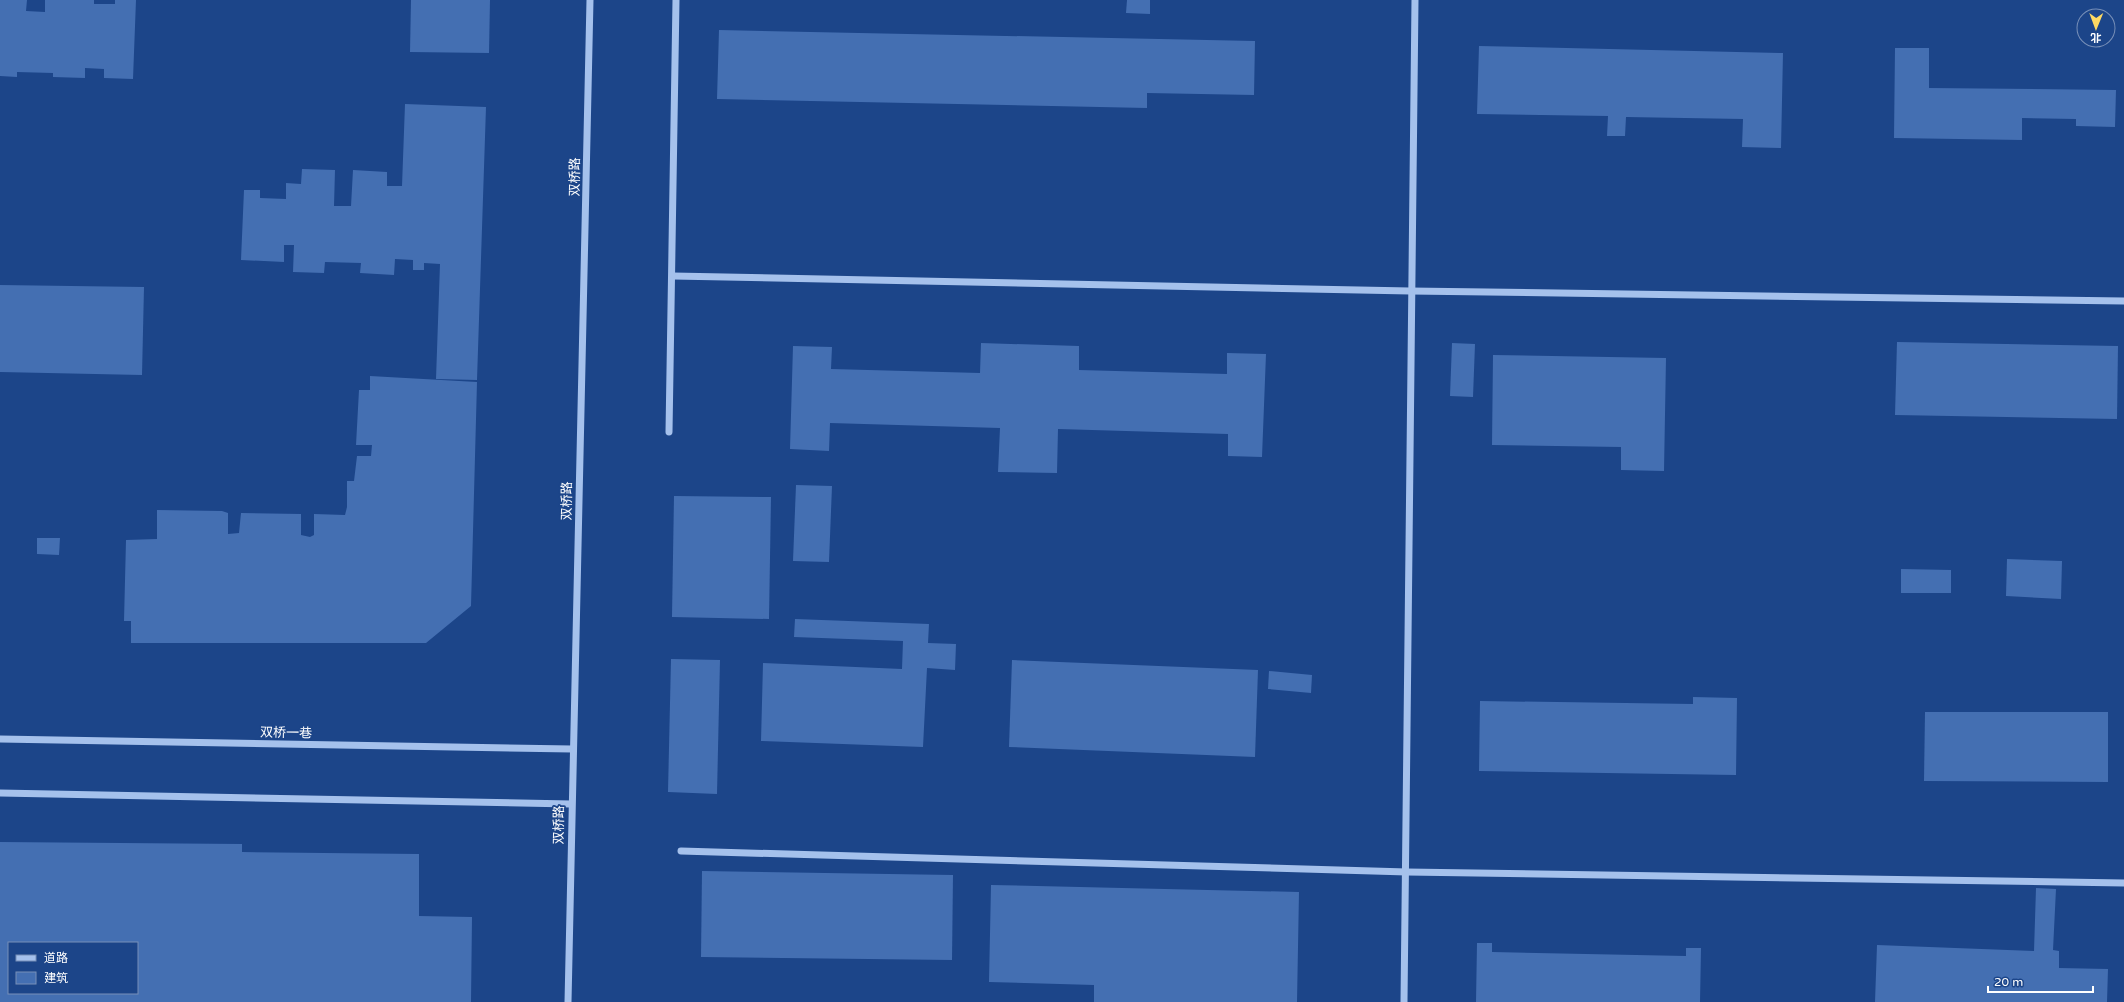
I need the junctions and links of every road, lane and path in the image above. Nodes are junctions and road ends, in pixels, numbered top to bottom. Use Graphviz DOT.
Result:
graph roads {
  1 [pos="590,0"];
  2 [pos="676,0"];
  3 [pos="1414,0"];
  4 [pos="673,276"];
  5 [pos="1410,291"];
  6 [pos="2124,301"];
  7 [pos="669,432"];
  8 [pos="0,739"];
  9 [pos="572,749"];
  10 [pos="0,793"];
  11 [pos="571,804"];
  12 [pos="680,851"];
  13 [pos="1407,872"];
  14 [pos="2124,883"];
  15 [pos="568,1002"];
  16 [pos="1404,1002"];
  1 -- 9 [label="street, 双桥路"];
  2 -- 4 [label="street"];
  3 -- 5 [label="street"];
  4 -- 5 [label="street"];
  4 -- 7 [label="street"];
  5 -- 6 [label="street"];
  5 -- 13 [label="street"];
  8 -- 9 [label="street, 双桥一巷"];
  9 -- 11 [label="street, 双桥路"];
  10 -- 11 [label="street"];
  11 -- 15 [label="street, 双桥路"];
  12 -- 13 [label="street"];
  13 -- 14 [label="street"];
  13 -- 16 [label="street"];
}
